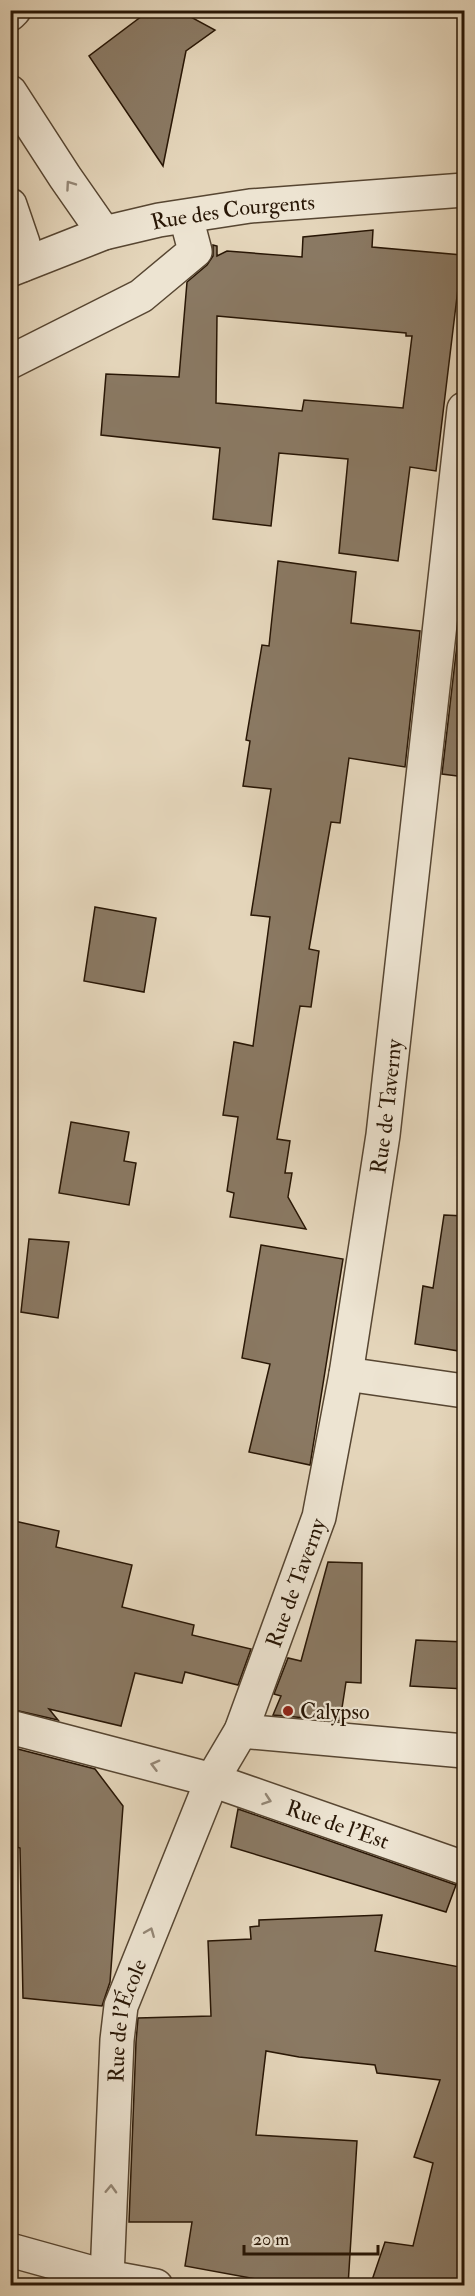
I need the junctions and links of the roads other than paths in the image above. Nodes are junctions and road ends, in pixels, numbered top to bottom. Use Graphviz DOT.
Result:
graph roads {
  1 [pos="14,10"];
  2 [pos="10,14"];
  3 [pos="10,93"];
  4 [pos="465,190"];
  5 [pos="10,205"];
  6 [pos="186,216"];
  7 [pos="104,233"];
  8 [pos="16,267"];
  9 [pos="10,362"];
  10 [pos="465,410"];
  11 [pos="346,1374"];
  12 [pos="465,1391"];
  13 [pos="10,1727"];
  14 [pos="241,1731"];
  15 [pos="465,1751"];
  16 [pos="212,1780"];
  17 [pos="465,1868"];
  18 [pos="10,2250"];
  19 [pos="108,2262"];
  20 [pos="70,2277"];
  21 [pos="156,2286"];
  1 -- 2 [label="street"];
  7 -- 3 [label="street, one-way"];
  4 -- 6 [label="street, Rue des Courgents"];
  5 -- 8 [label="street"];
  6 -- 7 [label="street, Rue des Courgents"];
  6 -- 9 [label="street"];
  7 -- 8 [label="street, Rue des Courgents"];
  10 -- 11 [label="street, Rue de Taverny"];
  11 -- 12 [label="street"];
  11 -- 14 [label="street, Rue de Taverny"];
  16 -- 13 [label="street, Rue de l'Est, one-way"];
  14 -- 15 [label="street"];
  14 -- 16 [label="street, Rue de Taverny"];
  16 -- 17 [label="street, Rue de l'Est, one-way"];
  19 -- 16 [label="street, Rue de l'École, one-way"];
  18 -- 20 [label="street"];
  19 -- 20 [label="street"];
  19 -- 21 [label="street"];
}
